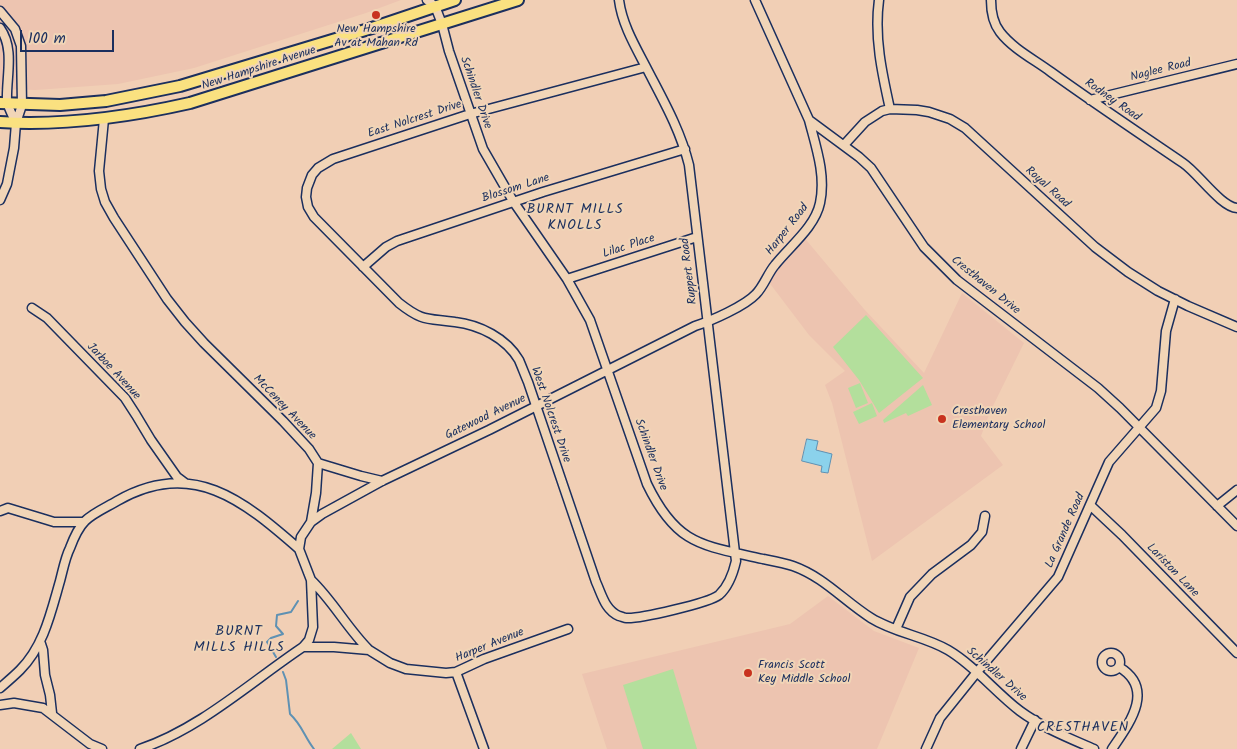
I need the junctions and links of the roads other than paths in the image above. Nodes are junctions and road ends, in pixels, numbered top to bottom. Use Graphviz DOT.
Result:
graph roads {
  1 [pos="455,0"];
  2 [pos="518,0"];
  3 [pos="618,0"];
  4 [pos="756,0"];
  5 [pos="879,0"];
  6 [pos="991,0"];
  7 [pos="433,2"];
  8 [pos="0,11"];
  9 [pos="442,24"];
  10 [pos="0,28"];
  11 [pos="1237,64"];
  12 [pos="646,67"];
  13 [pos="1090,100"];
  14 [pos="4,103"];
  15 [pos="22,105"];
  16 [pos="890,110"];
  17 [pos="470,114"];
  18 [pos="104,119"];
  19 [pos="809,120"];
  20 [pos="0,122"];
  21 [pos="16,123"];
  22 [pos="844,145"];
  23 [pos="684,148"];
  24 [pos="312,175"];
  25 [pos="0,200"];
  26 [pos="513,201"];
  27 [pos="1237,208"];
  28 [pos="697,237"];
  29 [pos="363,267"];
  30 [pos="567,279"];
  31 [pos="1175,299"];
  32 [pos="32,308"];
  33 [pos="707,322"];
  34 [pos="1237,326"];
  35 [pos="608,371"];
  36 [pos="535,406"];
  37 [pos="1140,427"];
  38 [pos="318,463"];
  39 [pos="382,480"];
  40 [pos="185,483"];
  41 [pos="1237,490"];
  42 [pos="1090,506"];
  43 [pos="1218,506"];
  44 [pos="0,512"];
  45 [pos="985,516"];
  46 [pos="84,522"];
  47 [pos="311,522"];
  48 [pos="1237,526"];
  49 [pos="299,549"];
  50 [pos="735,553"];
  51 [pos="311,580"];
  52 [pos="568,629"];
  53 [pos="896,629"];
  54 [pos="40,641"];
  55 [pos="303,647"];
  56 [pos="369,650"];
  57 [pos="1237,653"];
  58 [pos="1119,667"];
  59 [pos="456,672"];
  60 [pos="977,672"];
  61 [pos="0,688"];
  62 [pos="0,705"];
  63 [pos="52,714"];
  64 [pos="1035,720"];
  65 [pos="102,749"];
  66 [pos="140,749"];
  67 [pos="484,749"];
  68 [pos="926,749"];
  69 [pos="1021,749"];
  70 [pos="1094,749"];
  71 [pos="1112,749"];
  1 -- 7 [label="main road, New Hampshire Avenue"];
  2 -- 9 [label="main road, New Hampshire Avenue"];
  3 -- 12 [label="street, Ruppert Road"];
  4 -- 19 [label="street"];
  5 -- 16 [label="street"];
  6 -- 13 [label="street, Rodney Road"];
  7 -- 9 [label="street, Schindler Drive"];
  7 -- 15 [label="main road, New Hampshire Avenue"];
  8 -- 15 [label="street"];
  9 -- 17 [label="street, Schindler Drive"];
  9 -- 18 [label="main road, New Hampshire Avenue"];
  10 -- 14 [label="street"];
  11 -- 13 [label="street, Naglee Road"];
  12 -- 17 [label="street, East Nolcrest Drive"];
  12 -- 23 [label="street, Ruppert Road"];
  13 -- 27 [label="street, Rodney Road"];
  14 -- 15 [label="main road, New Hampshire Avenue"];
  14 -- 21 [label="street"];
  15 -- 21 [label="street"];
  16 -- 22 [label="street, Royal Road"];
  16 -- 31 [label="street, Royal Road"];
  17 -- 24 [label="street, East Nolcrest Drive"];
  17 -- 26 [label="street, Schindler Drive"];
  18 -- 21 [label="main road, New Hampshire Avenue"];
  18 -- 38 [label="street, McCeney Avenue"];
  19 -- 22 [label="street, Cresthaven Drive"];
  19 -- 33 [label="street, Harper Road"];
  20 -- 21 [label="main road, New Hampshire Avenue"];
  21 -- 25 [label="street"];
  22 -- 37 [label="street, Cresthaven Drive"];
  23 -- 26 [label="street, Blossom Lane"];
  23 -- 28 [label="street, Ruppert Road"];
  24 -- 29 [label="street, West Nolcrest Drive"];
  26 -- 29 [label="street, Blossom Lane"];
  26 -- 30 [label="street, Schindler Drive"];
  28 -- 30 [label="street, Lilac Place"];
  28 -- 33 [label="street, Ruppert Road"];
  29 -- 36 [label="street, West Nolcrest Drive"];
  30 -- 35 [label="street, Schindler Drive"];
  31 -- 34 [label="street, Royal Road"];
  31 -- 37 [label="street, La Grande Road"];
  32 -- 40 [label="street, Jarboe Avenue"];
  33 -- 35 [label="street, Gatewood Avenue"];
  33 -- 50 [label="street, Ruppert Road"];
  35 -- 36 [label="street, Gatewood Avenue"];
  35 -- 50 [label="street, Schindler Drive"];
  36 -- 39 [label="street, Gatewood Avenue"];
  36 -- 50 [label="street, West Nolcrest Drive"];
  37 -- 42 [label="street, La Grande Road"];
  37 -- 43 [label="street, Cresthaven Drive"];
  38 -- 39 [label="street"];
  38 -- 47 [label="street"];
  39 -- 47 [label="street, Gatewood Avenue"];
  40 -- 46 [label="street"];
  40 -- 49 [label="street"];
  41 -- 43 [label="street"];
  42 -- 57 [label="street, Lariston Lane"];
  42 -- 60 [label="street, La Grande Road"];
  43 -- 48 [label="street, Cresthaven Drive"];
  44 -- 46 [label="street"];
  45 -- 53 [label="street"];
  46 -- 54 [label="street"];
  47 -- 49 [label="street"];
  49 -- 51 [label="street"];
  50 -- 53 [label="street, Schindler Drive"];
  51 -- 55 [label="street"];
  51 -- 56 [label="street"];
  52 -- 59 [label="street, Harper Avenue"];
  53 -- 60 [label="street, Schindler Drive"];
  54 -- 61 [label="street"];
  54 -- 63 [label="street"];
  55 -- 56 [label="street, Harper Avenue"];
  55 -- 66 [label="street"];
  56 -- 59 [label="street, Harper Avenue"];
  58 -- 71 [label="street"];
  59 -- 67 [label="street"];
  60 -- 64 [label="street, Schindler Drive"];
  60 -- 68 [label="street, La Grande Road"];
  62 -- 63 [label="street"];
  63 -- 65 [label="street"];
  64 -- 69 [label="street"];
  64 -- 70 [label="street, Schindler Drive"];
}
